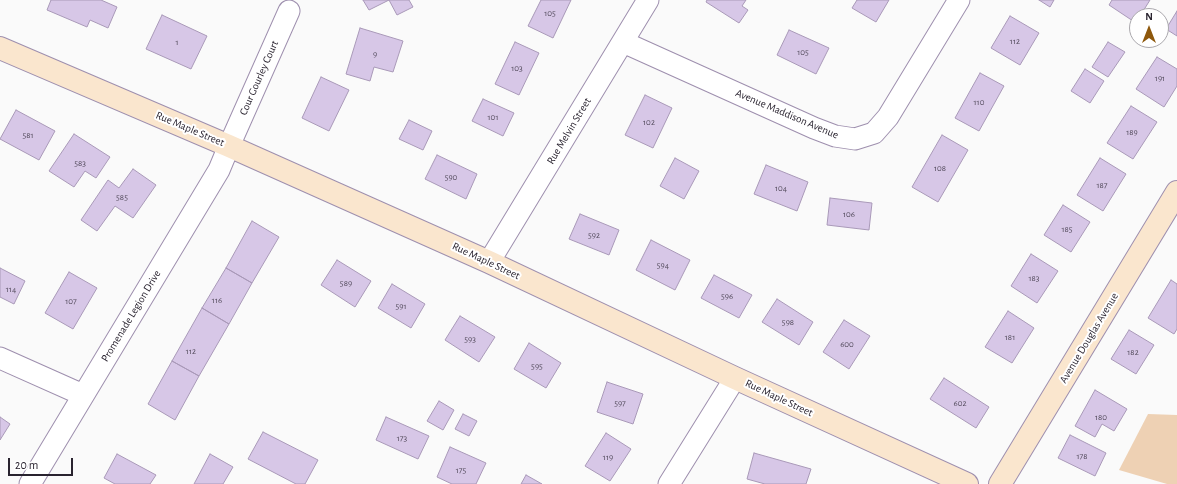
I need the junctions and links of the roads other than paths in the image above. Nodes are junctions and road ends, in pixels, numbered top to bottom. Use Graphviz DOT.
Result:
graph roads {
  1 [pos="648,0"];
  2 [pos="959,0"];
  3 [pos="290,11"];
  4 [pos="623,42"];
  5 [pos="0,48"];
  6 [pos="229,146"];
  7 [pos="1177,192"];
  8 [pos="489,262"];
  9 [pos="0,358"];
  10 [pos="735,378"];
  11 [pos="83,395"];
  12 [pos="30,484"];
  13 [pos="669,484"];
  14 [pos="967,484"];
  15 [pos="1000,484"];
  1 -- 4 [label="street, Rue Melvin Street"];
  2 -- 4 [label="street, Avenue Maddison Avenue"];
  3 -- 6 [label="street, Cour Gourley Court"];
  4 -- 8 [label="street, Rue Melvin Street"];
  5 -- 6 [label="street, Rue Maple Street"];
  6 -- 8 [label="street, Rue Maple Street"];
  6 -- 11 [label="street, Promenade Legion Drive"];
  7 -- 15 [label="street, Avenue Douglas Avenue"];
  8 -- 10 [label="street, Rue Maple Street"];
  9 -- 11 [label="street"];
  10 -- 13 [label="street"];
  10 -- 14 [label="street, Rue Maple Street"];
  11 -- 12 [label="street, Promenade Legion Drive"];
}
